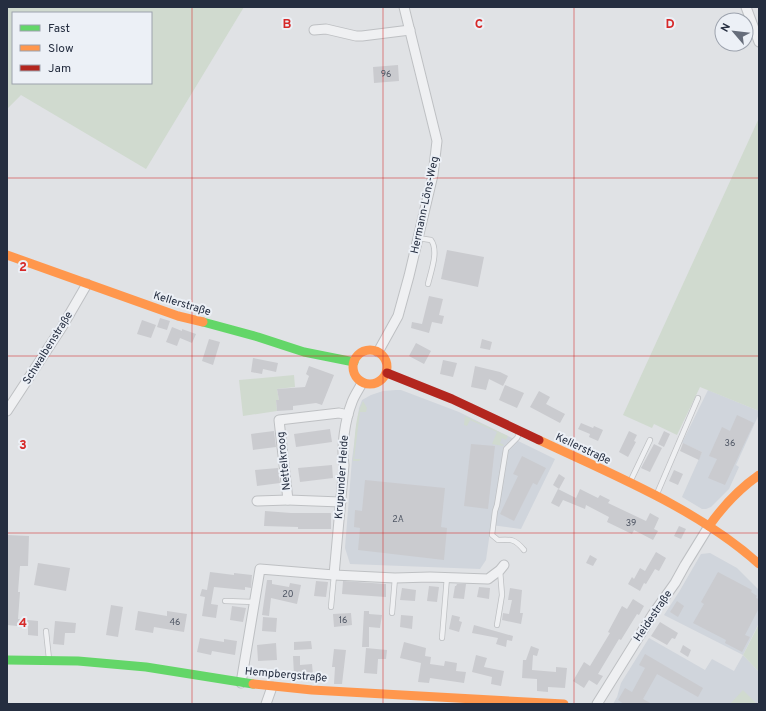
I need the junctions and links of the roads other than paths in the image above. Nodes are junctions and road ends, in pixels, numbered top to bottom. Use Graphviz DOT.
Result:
graph roads {
  1 [pos="404,7"];
  2 [pos="746,7"];
  3 [pos="314,30"];
  4 [pos="410,30"];
  5 [pos="759,42"];
  6 [pos="418,238"];
  7 [pos="7,255"];
  8 [pos="87,284"];
  9 [pos="428,284"];
  10 [pos="378,352"];
  11 [pos="354,362"];
  12 [pos="387,373"];
  13 [pos="362,383"];
  14 [pos="698,398"];
  15 [pos="7,411"];
  16 [pos="348,415"];
  17 [pos="520,432"];
  18 [pos="650,440"];
  19 [pos="759,475"];
  20 [pos="630,484"];
  21 [pos="656,496"];
  22 [pos="288,500"];
  23 [pos="257,501"];
  24 [pos="341,502"];
  25 [pos="709,526"];
  26 [pos="524,550"];
  27 [pos="759,564"];
  28 [pos="502,567"];
  29 [pos="334,575"];
  30 [pos="447,577"];
  31 [pos="395,578"];
  32 [pos="225,600"];
  33 [pos="255,602"];
  34 [pos="331,607"];
  35 [pos="392,613"];
  36 [pos="497,625"];
  37 [pos="46,631"];
  38 [pos="442,638"];
  39 [pos="7,660"];
  40 [pos="49,661"];
  41 [pos="241,683"];
  42 [pos="272,686"];
  43 [pos="266,704"];
  44 [pos="564,704"];
  45 [pos="596,704"];
  1 -- 4 [label="street, Hermann-Löns-Weg"];
  2 -- 5 [label="street"];
  3 -- 4 [label="street"];
  4 -- 6 [label="street, Hermann-Löns-Weg"];
  6 -- 9 [label="lane"];
  6 -- 10 [label="street, Hermann-Löns-Weg"];
  7 -- 8 [label="main road, Kellerstraße"];
  8 -- 11 [label="main road, Kellerstraße"];
  8 -- 15 [label="street, Schwalbenstraße"];
  10 -- 11 [label="main road"];
  10 -- 12 [label="main road"];
  11 -- 13 [label="main road"];
  12 -- 13 [label="main road"];
  12 -- 17 [label="main road, Kellerstraße"];
  13 -- 16 [label="street, Krupunder Heide"];
  14 -- 21 [label="lane"];
  16 -- 22 [label="street, Nettelkroog"];
  16 -- 24 [label="street, Krupunder Heide"];
  17 -- 20 [label="main road, Kellerstraße"];
  17 -- 26 [label="lane"];
  18 -- 20 [label="lane"];
  19 -- 25 [label="main road"];
  20 -- 21 [label="main road, Kellerstraße"];
  21 -- 25 [label="main road, Kellerstraße"];
  22 -- 23 [label="street, Nettelkroog"];
  22 -- 24 [label="street, Nettelkroog"];
  24 -- 29 [label="street, Krupunder Heide"];
  25 -- 27 [label="main road, Kellerstraße"];
  25 -- 45 [label="street, Heidestraße"];
  28 -- 30 [label="street"];
  28 -- 36 [label="lane"];
  29 -- 31 [label="street"];
  29 -- 33 [label="street"];
  29 -- 34 [label="lane, Krupunder Heide"];
  30 -- 31 [label="street"];
  30 -- 38 [label="lane"];
  31 -- 35 [label="lane"];
  32 -- 33 [label="lane"];
  33 -- 41 [label="street"];
  37 -- 40 [label="lane"];
  39 -- 40 [label="main road, Hempbergstraße"];
  40 -- 41 [label="main road, Hempbergstraße"];
  41 -- 42 [label="main road, Hempbergstraße"];
  42 -- 43 [label="street"];
  42 -- 44 [label="main road, Hempbergstraße"];
}
